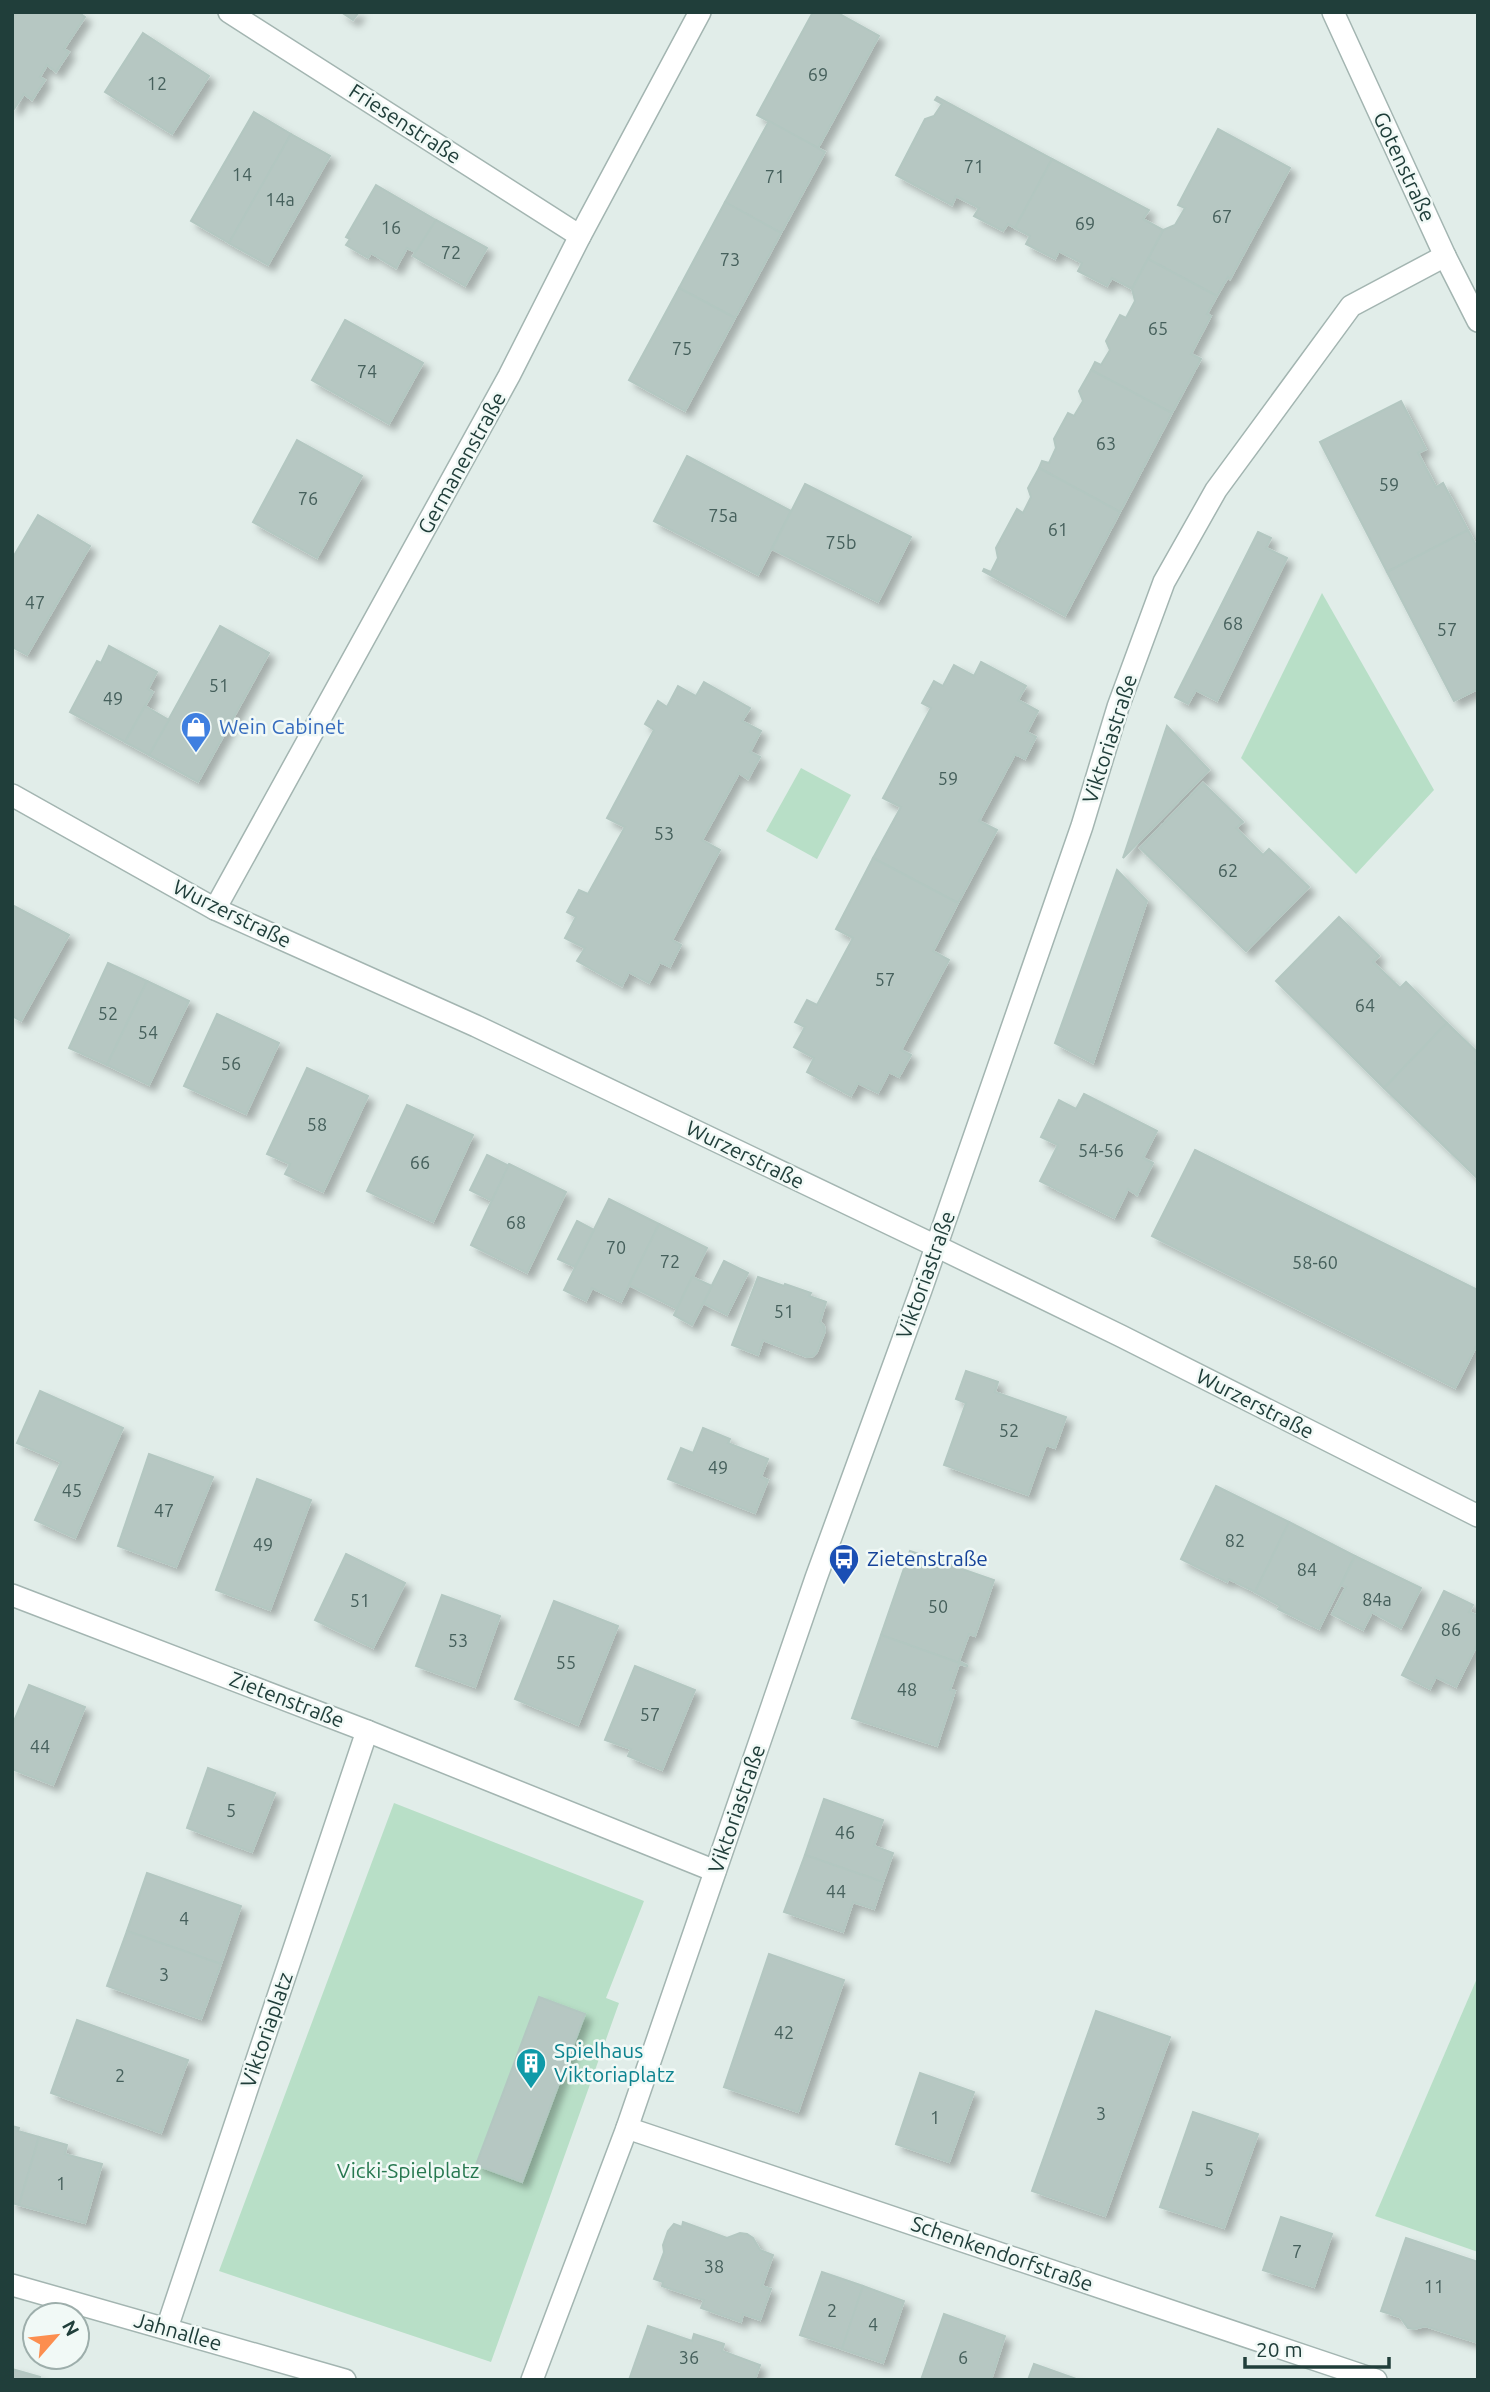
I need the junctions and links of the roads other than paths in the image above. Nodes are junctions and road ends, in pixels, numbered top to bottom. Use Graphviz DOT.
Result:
graph roads {
  1 [pos="229,12"];
  2 [pos="700,12"];
  3 [pos="1332,12"];
  4 [pos="580,236"];
  5 [pos="1445,256"];
  6 [pos="1478,321"];
  7 [pos="12,795"];
  8 [pos="215,909"];
  9 [pos="936,1246"];
  10 [pos="1478,1516"];
  11 [pos="12,1595"];
  12 [pos="367,1731"];
  13 [pos="715,1871"];
  14 [pos="627,2129"];
  15 [pos="12,2285"];
  16 [pos="167,2328"];
  17 [pos="345,2380"];
  18 [pos="532,2380"];
  19 [pos="1376,2380"];
  1 -- 4 [label="street, Friesenstraße"];
  2 -- 4 [label="street, Germanenstraße"];
  3 -- 5 [label="street, Gotenstraße"];
  4 -- 8 [label="street, Germanenstraße"];
  5 -- 6 [label="street, Gotenstraße"];
  5 -- 9 [label="street, Viktoriastraße"];
  7 -- 8 [label="street, Wurzerstraße"];
  8 -- 9 [label="street, Wurzerstraße"];
  9 -- 10 [label="street, Wurzerstraße"];
  9 -- 13 [label="street, Viktoriastraße"];
  11 -- 12 [label="street, Zietenstraße"];
  12 -- 13 [label="street, Zietenstraße"];
  12 -- 16 [label="street, Viktoriaplatz"];
  13 -- 14 [label="street, Viktoriastraße"];
  14 -- 18 [label="street, Viktoriastraße"];
  14 -- 19 [label="street, Schenkendorfstraße"];
  15 -- 16 [label="street, Jahnallee"];
  16 -- 17 [label="street, Jahnallee"];
}
